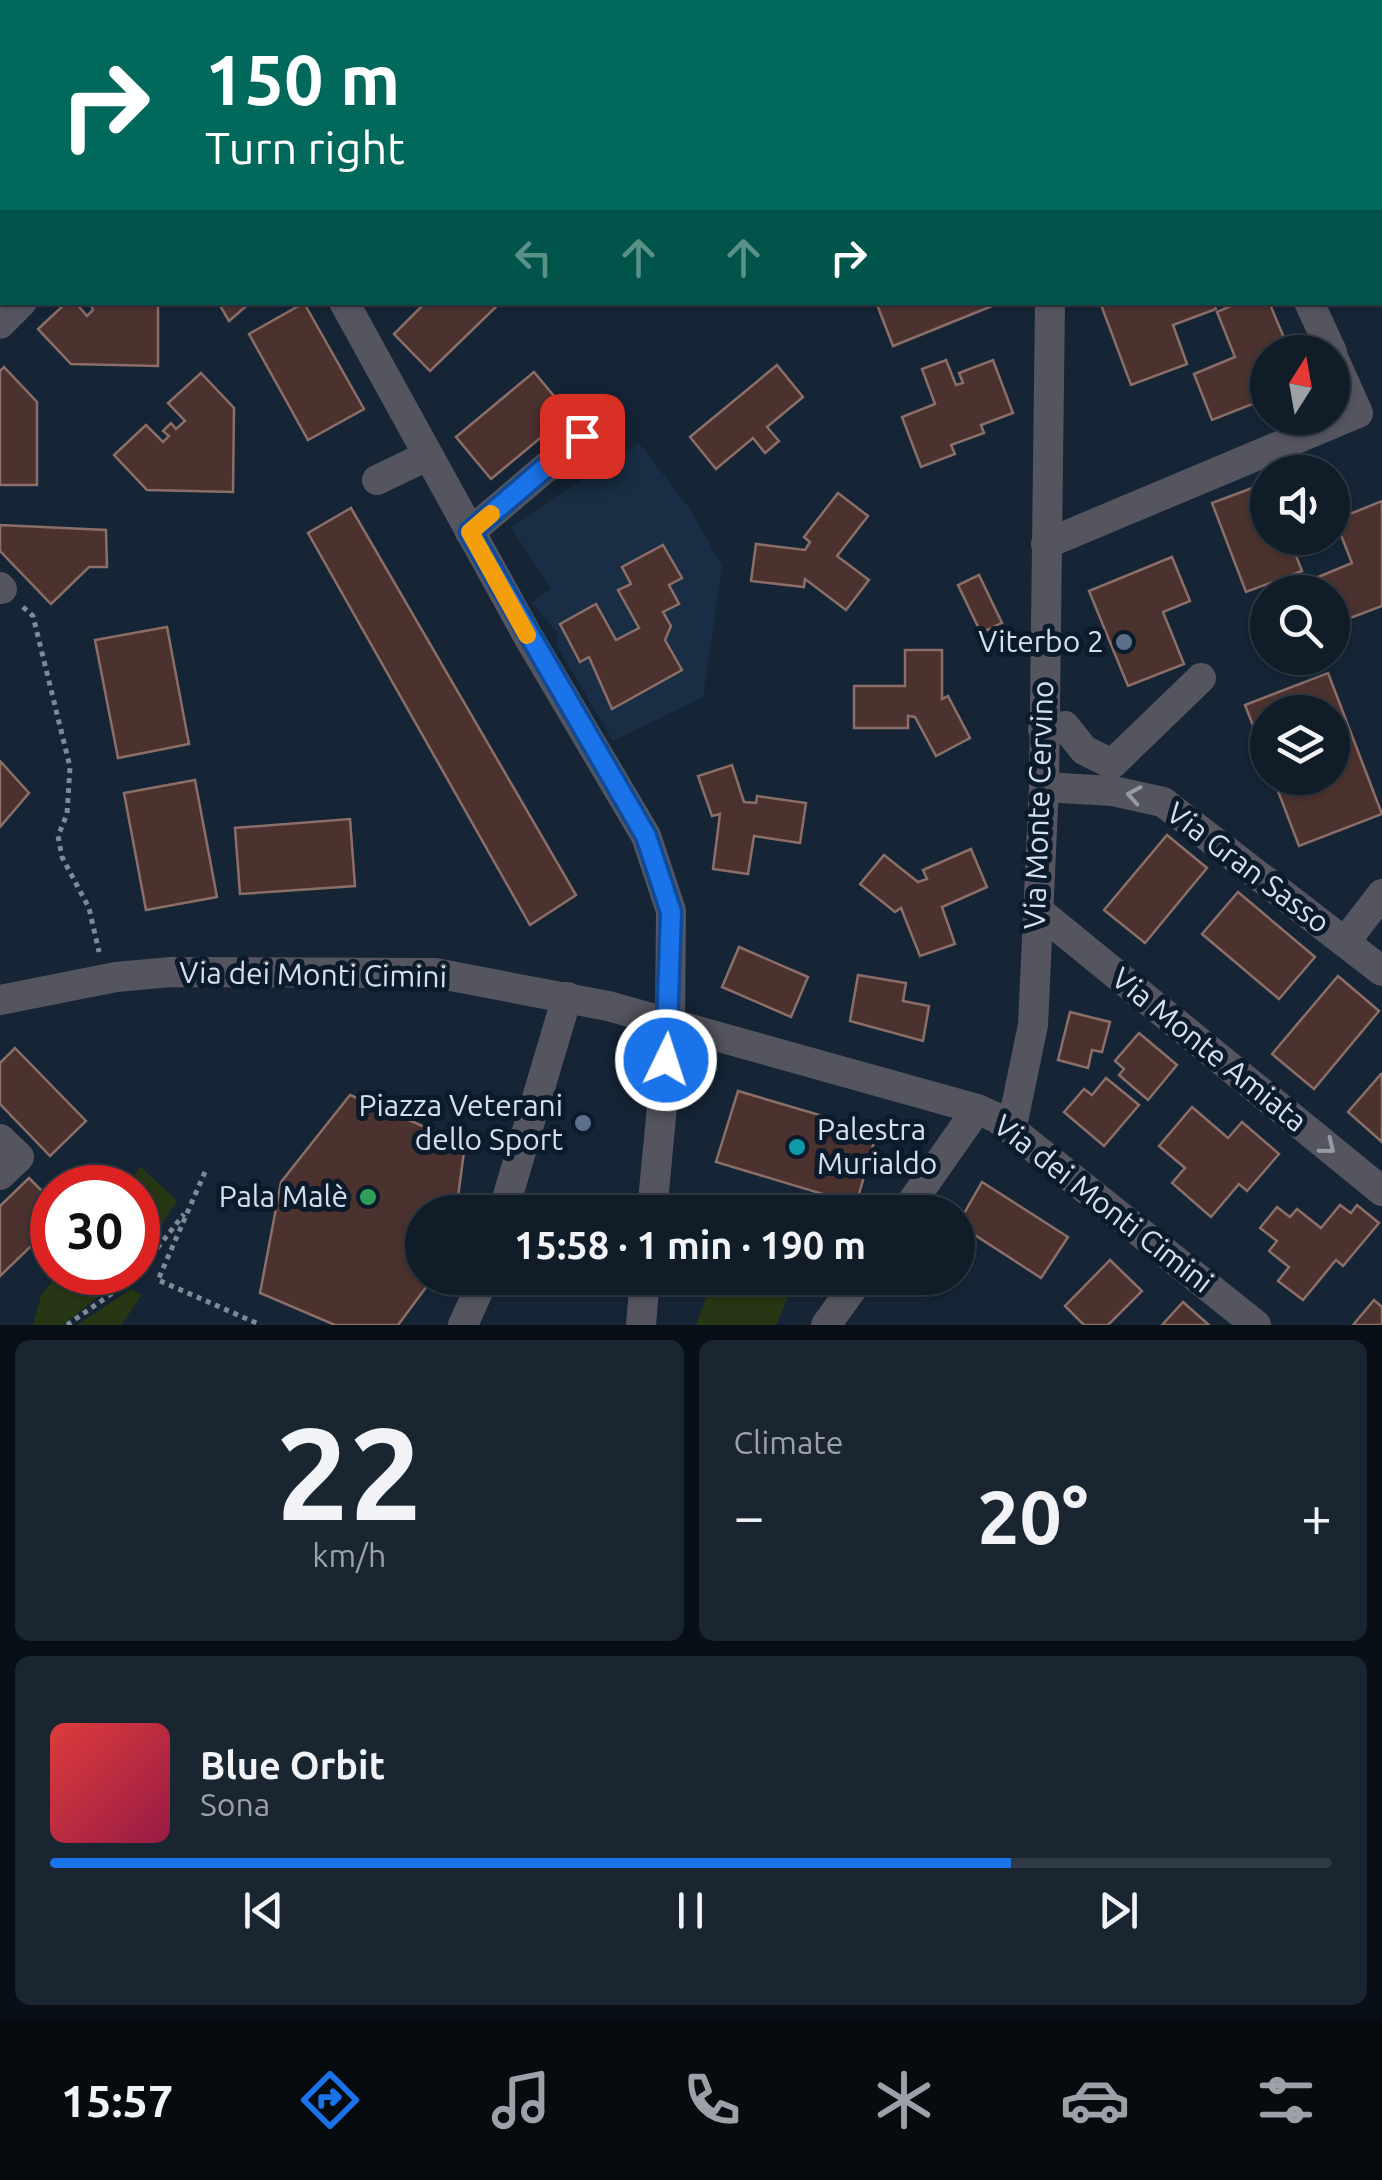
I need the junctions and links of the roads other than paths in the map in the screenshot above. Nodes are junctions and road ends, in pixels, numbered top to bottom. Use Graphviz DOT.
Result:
graph roads {
  1 [pos="19,305"];
  2 [pos="346,305"];
  3 [pos="1050,305"];
  4 [pos="1311,305"];
  5 [pos="0,324"];
  6 [pos="1324,335"];
  7 [pos="1350,395"];
  8 [pos="1350,416"];
  9 [pos="1306,435"];
  10 [pos="582,436"];
  11 [pos="428,456"];
  12 [pos="376,480"];
  13 [pos="470,532"];
  14 [pos="1046,544"];
  15 [pos="1201,678"];
  16 [pos="1043,729"];
  17 [pos="1044,787"];
  18 [pos="1382,894"];
  19 [pos="1036,908"];
  20 [pos="1345,942"];
  21 [pos="1382,972"];
  22 [pos="567,997"];
  23 [pos="0,1000"];
  24 [pos="670,1022"];
  25 [pos="978,1108"];
  26 [pos="1012,1126"];
  27 [pos="0,1139"];
  28 [pos="0,1175"];
  29 [pos="1382,1191"];
  30 [pos="508,1195"];
  31 [pos="654,1195"];
  32 [pos="917,1195"];
  33 [pos="476,1295"];
  34 [pos="644,1295"];
  35 [pos="848,1295"];
  36 [pos="463,1325"];
  37 [pos="641,1325"];
  38 [pos="826,1325"];
  39 [pos="1256,1325"];
  1 -- 5 [label="street"];
  2 -- 11 [label="street"];
  3 -- 14 [label="street, Via Monte Cervino"];
  4 -- 6 [label="street"];
  7 -- 8 [label="street"];
  9 -- 14 [label="street"];
  10 -- 13 [label="street"];
  11 -- 12 [label="street"];
  11 -- 13 [label="street"];
  13 -- 24 [label="street"];
  14 -- 16 [label="street, Via Monte Cervino"];
  15 -- 16 [label="street"];
  16 -- 17 [label="street, Via Monte Cervino"];
  17 -- 19 [label="street, Via Monte Cervino"];
  20 -- 17 [label="street, Via Gran Sasso, one-way"];
  18 -- 20 [label="street"];
  19 -- 26 [label="street, Via Monte Cervino"];
  19 -- 29 [label="street, Via Monte Amiata, one-way"];
  20 -- 21 [label="street, Via Gran Sasso"];
  22 -- 23 [label="street, Via dei Monti Cimini"];
  22 -- 24 [label="street, Via dei Monti Cimini"];
  22 -- 30 [label="street"];
  24 -- 25 [label="street, Via dei Monti Cimini"];
  24 -- 31 [label="street"];
  25 -- 26 [label="street, Via dei Monti Cimini"];
  25 -- 32 [label="street"];
  26 -- 39 [label="street, Via dei Monti Cimini"];
  27 -- 28 [label="street"];
  33 -- 36 [label="street"];
  34 -- 37 [label="street"];
  35 -- 38 [label="street"];
}
